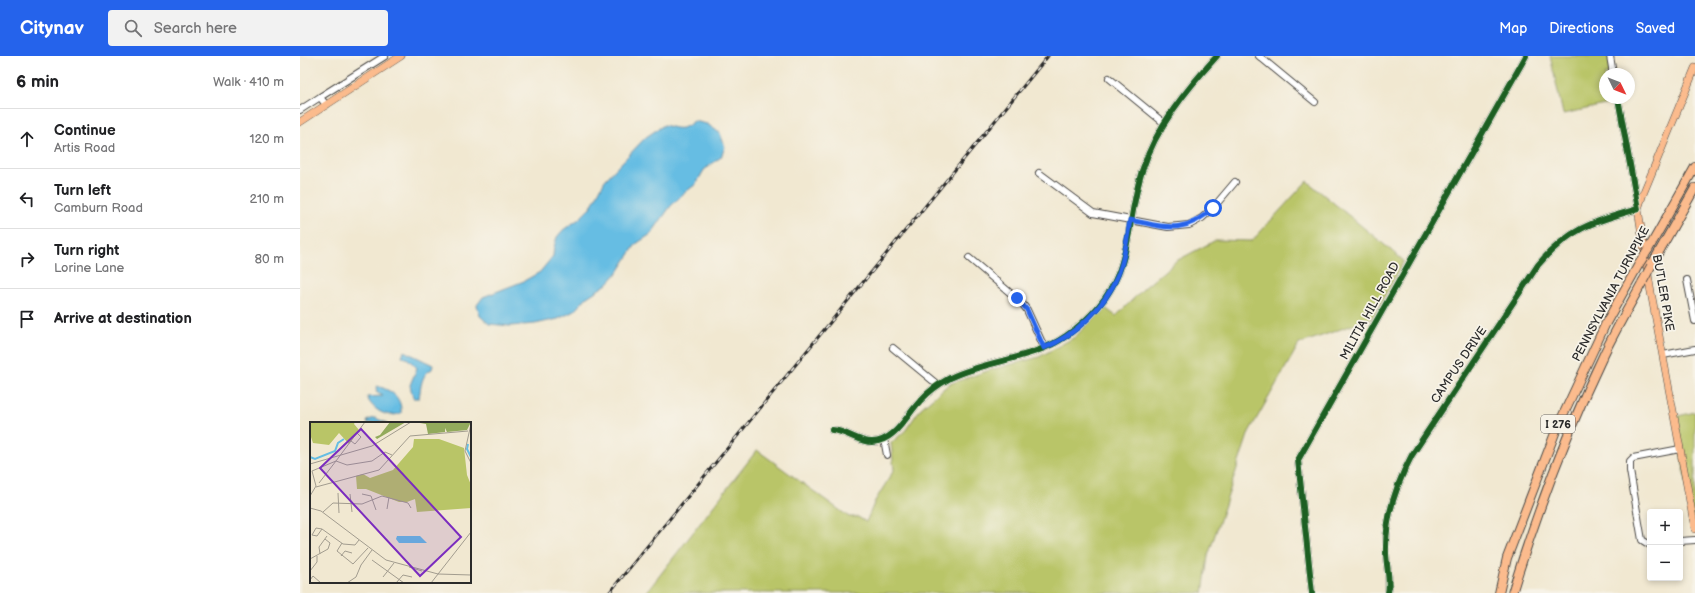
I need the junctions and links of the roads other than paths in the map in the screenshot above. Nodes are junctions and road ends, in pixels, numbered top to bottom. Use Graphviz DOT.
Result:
graph roads {
  1 [pos="385,56"];
  2 [pos="401,56"];
  3 [pos="1218,56"];
  4 [pos="1259,56"];
  5 [pos="1526,56"];
  6 [pos="1610,56"];
  7 [pos="1612,68"];
  8 [pos="1695,68"];
  9 [pos="1109,78"];
  10 [pos="320,97"];
  11 [pos="1315,102"];
  12 [pos="1619,104"];
  13 [pos="326,105"];
  14 [pos="300,110"];
  15 [pos="300,122"];
  16 [pos="1164,123"];
  17 [pos="1695,167"];
  18 [pos="1039,173"];
  19 [pos="1235,182"];
  20 [pos="1695,188"];
  21 [pos="1638,209"];
  22 [pos="1130,220"];
  23 [pos="969,258"];
  24 [pos="1687,280"];
  25 [pos="1695,321"];
  26 [pos="893,348"];
  27 [pos="1044,348"];
  28 [pos="1695,349"];
  29 [pos="1663,356"];
  30 [pos="938,385"];
  31 [pos="832,430"];
  32 [pos="884,439"];
  33 [pos="1680,449"];
  34 [pos="887,455"];
  35 [pos="1695,529"];
  36 [pos="1695,540"];
  37 [pos="1683,541"];
  38 [pos="1649,545"];
  39 [pos="1312,593"];
  40 [pos="1388,593"];
  41 [pos="1499,593"];
  42 [pos="1512,593"];
  1 -- 10 [label="street"];
  2 -- 13 [label="main road"];
  3 -- 16 [label="street"];
  4 -- 11 [label="street"];
  5 -- 39 [label="street, MILITIA HILL ROAD"];
  6 -- 7 [label="street"];
  8 -- 21 [label="main road, BUTLER PIKE"];
  9 -- 16 [label="street"];
  10 -- 13 [label="street"];
  10 -- 14 [label="street"];
  12 -- 21 [label="street"];
  13 -- 15 [label="main road"];
  16 -- 22 [label="street"];
  17 -- 41 [label="highway, PENNSYLVANIA TURNPIKE / I 276, bridge"];
  18 -- 22 [label="street"];
  19 -- 22 [label="street"];
  20 -- 42 [label="highway, PENNSYLVANIA TURNPIKE / I 276, bridge"];
  21 -- 29 [label="main road, BUTLER PIKE"];
  21 -- 40 [label="street, CAMPUS DRIVE"];
  22 -- 27 [label="street"];
  23 -- 27 [label="street"];
  24 -- 25 [label="street"];
  26 -- 30 [label="street"];
  27 -- 30 [label="street"];
  28 -- 29 [label="street"];
  29 -- 33 [label="main road, BUTLER PIKE"];
  30 -- 32 [label="street"];
  31 -- 32 [label="street"];
  32 -- 34 [label="street"];
  33 -- 35 [label="main road, BUTLER PIKE"];
  33 -- 38 [label="street"];
  36 -- 37 [label="street"];
}
